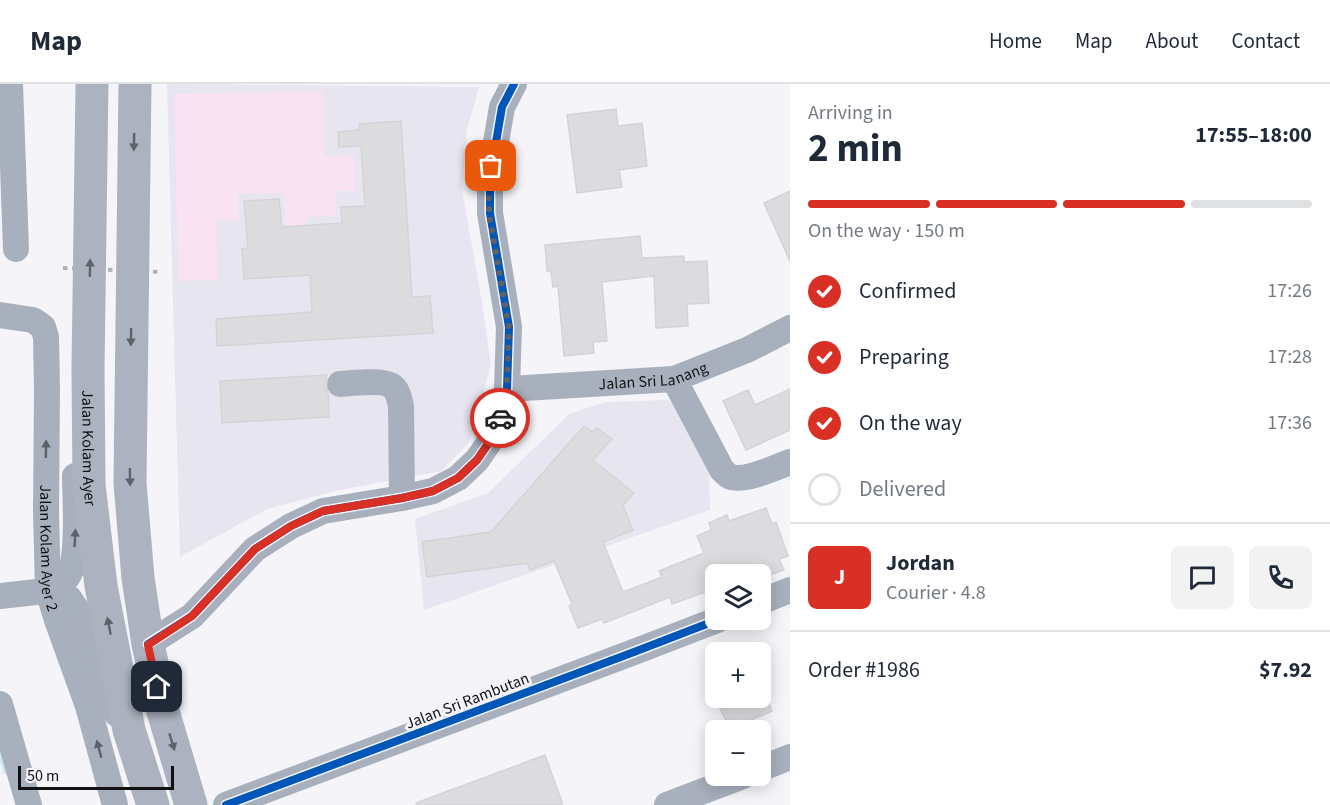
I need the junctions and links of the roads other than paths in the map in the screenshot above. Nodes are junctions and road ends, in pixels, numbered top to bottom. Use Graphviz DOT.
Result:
graph roads {
  1 [pos="10,84"];
  2 [pos="92,84"];
  3 [pos="135,84"];
  4 [pos="514,84"];
  5 [pos="497,95"];
  6 [pos="16,249"];
  7 [pos="0,315"];
  8 [pos="790,328"];
  9 [pos="674,379"];
  10 [pos="88,384"];
  11 [pos="340,384"];
  12 [pos="507,388"];
  13 [pos="790,462"];
  14 [pos="402,498"];
  15 [pos="790,590"];
  16 [pos="52,591"];
  17 [pos="0,596"];
  18 [pos="771,598"];
  19 [pos="705,625"];
  20 [pos="148,645"];
  21 [pos="0,704"];
  22 [pos="129,730"];
  23 [pos="790,757"];
  24 [pos="771,765"];
  25 [pos="717,786"];
  26 [pos="28,805"];
  27 [pos="115,805"];
  28 [pos="153,805"];
  29 [pos="191,805"];
  30 [pos="226,805"];
  31 [pos="667,805"];
  1 -- 6 [label="street"];
  10 -- 2 [label="main road, Jalan Kolam Ayer, one-way"];
  3 -- 20 [label="main road, one-way"];
  4 -- 5 [label="street"];
  5 -- 12 [label="street"];
  16 -- 7 [label="street, Jalan Kolam Ayer 2, one-way"];
  8 -- 9 [label="street, Jalan Sri Lanang"];
  9 -- 12 [label="street, Jalan Sri Lanang"];
  9 -- 13 [label="street"];
  16 -- 10 [label="street, one-way"];
  22 -- 10 [label="main road, Jalan Kolam Ayer, one-way"];
  11 -- 14 [label="street"];
  12 -- 14 [label="street"];
  14 -- 20 [label="street"];
  15 -- 18 [label="street"];
  16 -- 17 [label="street"];
  16 -- 22 [label="street"];
  27 -- 16 [label="street, Jalan Kolam Ayer 2, one-way"];
  19 -- 30 [label="street, Jalan Sri Rambutan"];
  20 -- 29 [label="main road, one-way"];
  21 -- 26 [label="street"];
  22 -- 28 [label="main road, Jalan Kolam Ayer"];
  23 -- 24 [label="street"];
  25 -- 31 [label="street"];
}
